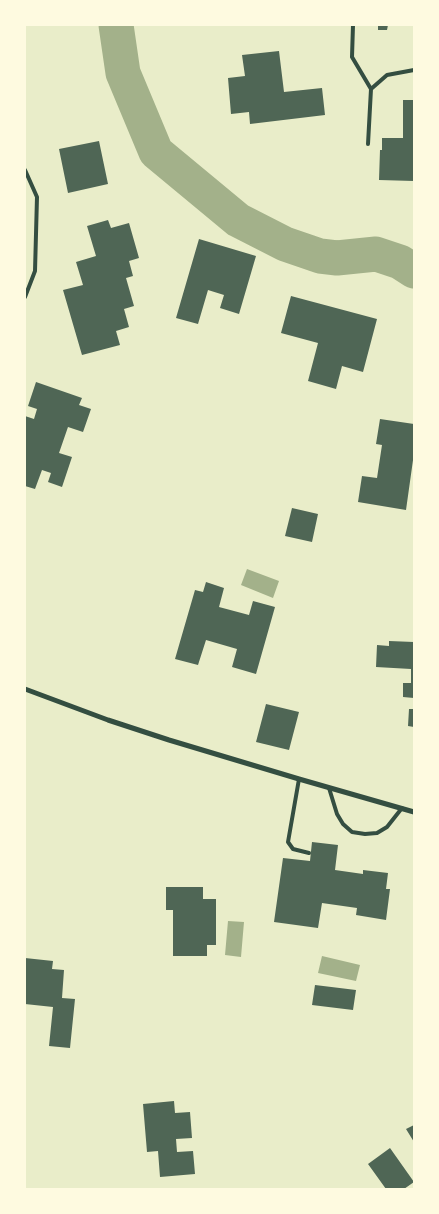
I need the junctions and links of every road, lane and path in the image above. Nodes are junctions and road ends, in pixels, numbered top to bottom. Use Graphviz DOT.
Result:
graph roads {
  1 [pos="353,25"];
  2 [pos="414,70"];
  3 [pos="371,89"];
  4 [pos="368,144"];
  5 [pos="25,170"];
  6 [pos="25,297"];
  7 [pos="25,689"];
  8 [pos="299,780"];
  9 [pos="329,788"];
  10 [pos="402,808"];
  11 [pos="414,812"];
  12 [pos="308,853"];
  1 -- 3 [label="lane"];
  2 -- 3 [label="lane"];
  3 -- 4 [label="lane"];
  5 -- 6 [label="lane"];
  7 -- 8 [label="street"];
  8 -- 9 [label="street"];
  8 -- 12 [label="lane"];
  9 -- 10 [label="street"];
  9 -- 10 [label="lane"];
  10 -- 11 [label="street"];
}
